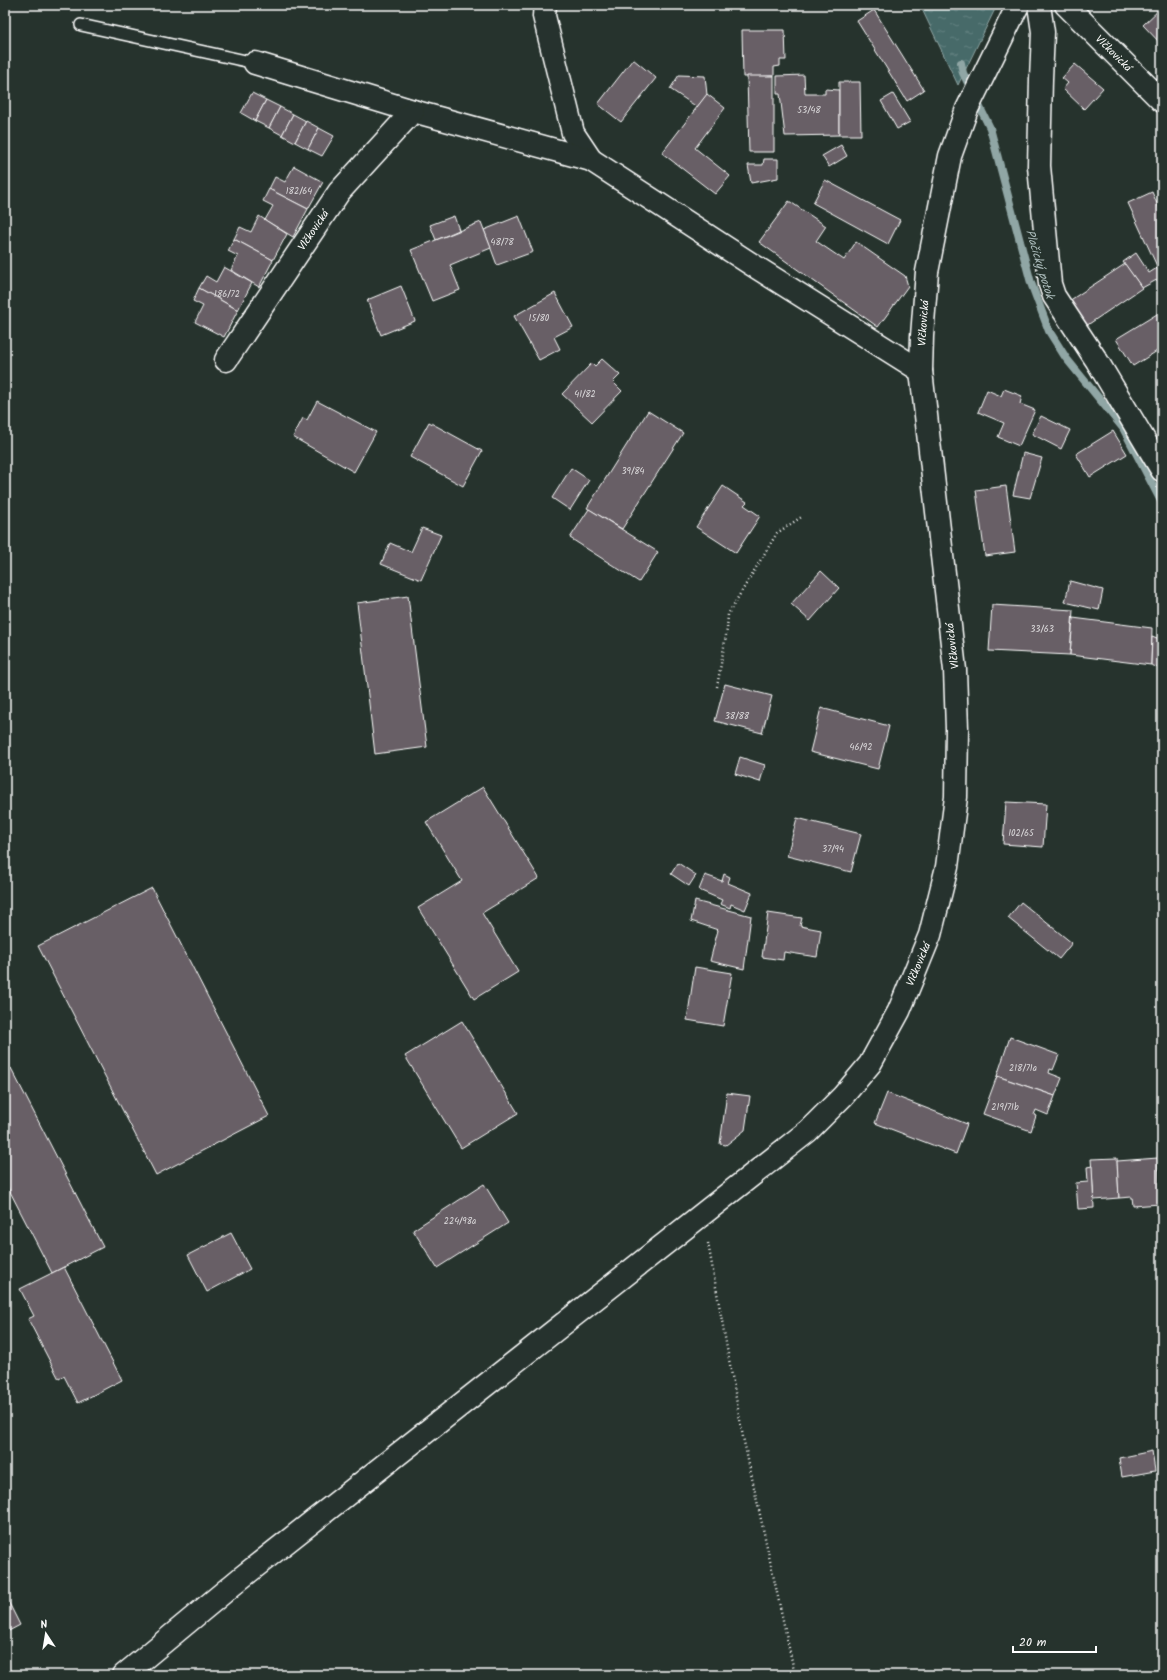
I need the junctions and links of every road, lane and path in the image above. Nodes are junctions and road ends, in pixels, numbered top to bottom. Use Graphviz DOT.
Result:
graph roads {
  1 [pos="545,5"];
  2 [pos="1018,5"];
  3 [pos="1039,5"];
  4 [pos="1066,5"];
  5 [pos="81,25"];
  6 [pos="255,63"];
  7 [pos="1162,101"];
  8 [pos="413,111"];
  9 [pos="591,160"];
  10 [pos="226,360"];
  11 [pos="921,371"];
  12 [pos="1162,470"];
  13 [pos="803,516"];
  14 [pos="717,687"];
  15 [pos="702,1213"];
  16 [pos="124,1675"];
  17 [pos="794,1675"];
  1 -- 9 [label="street"];
  2 -- 11 [label="street, Vlčkovická"];
  3 -- 12 [label="street"];
  4 -- 7 [label="street, Vlčkovická"];
  5 -- 6 [label="lane"];
  6 -- 8 [label="street"];
  8 -- 9 [label="street"];
  8 -- 10 [label="street, Vlčkovická"];
  9 -- 11 [label="street"];
  11 -- 15 [label="street, Vlčkovická"];
  13 -- 14 [label="path"];
  15 -- 16 [label="street, Vlčkovická"];
  15 -- 17 [label="path"];
}
